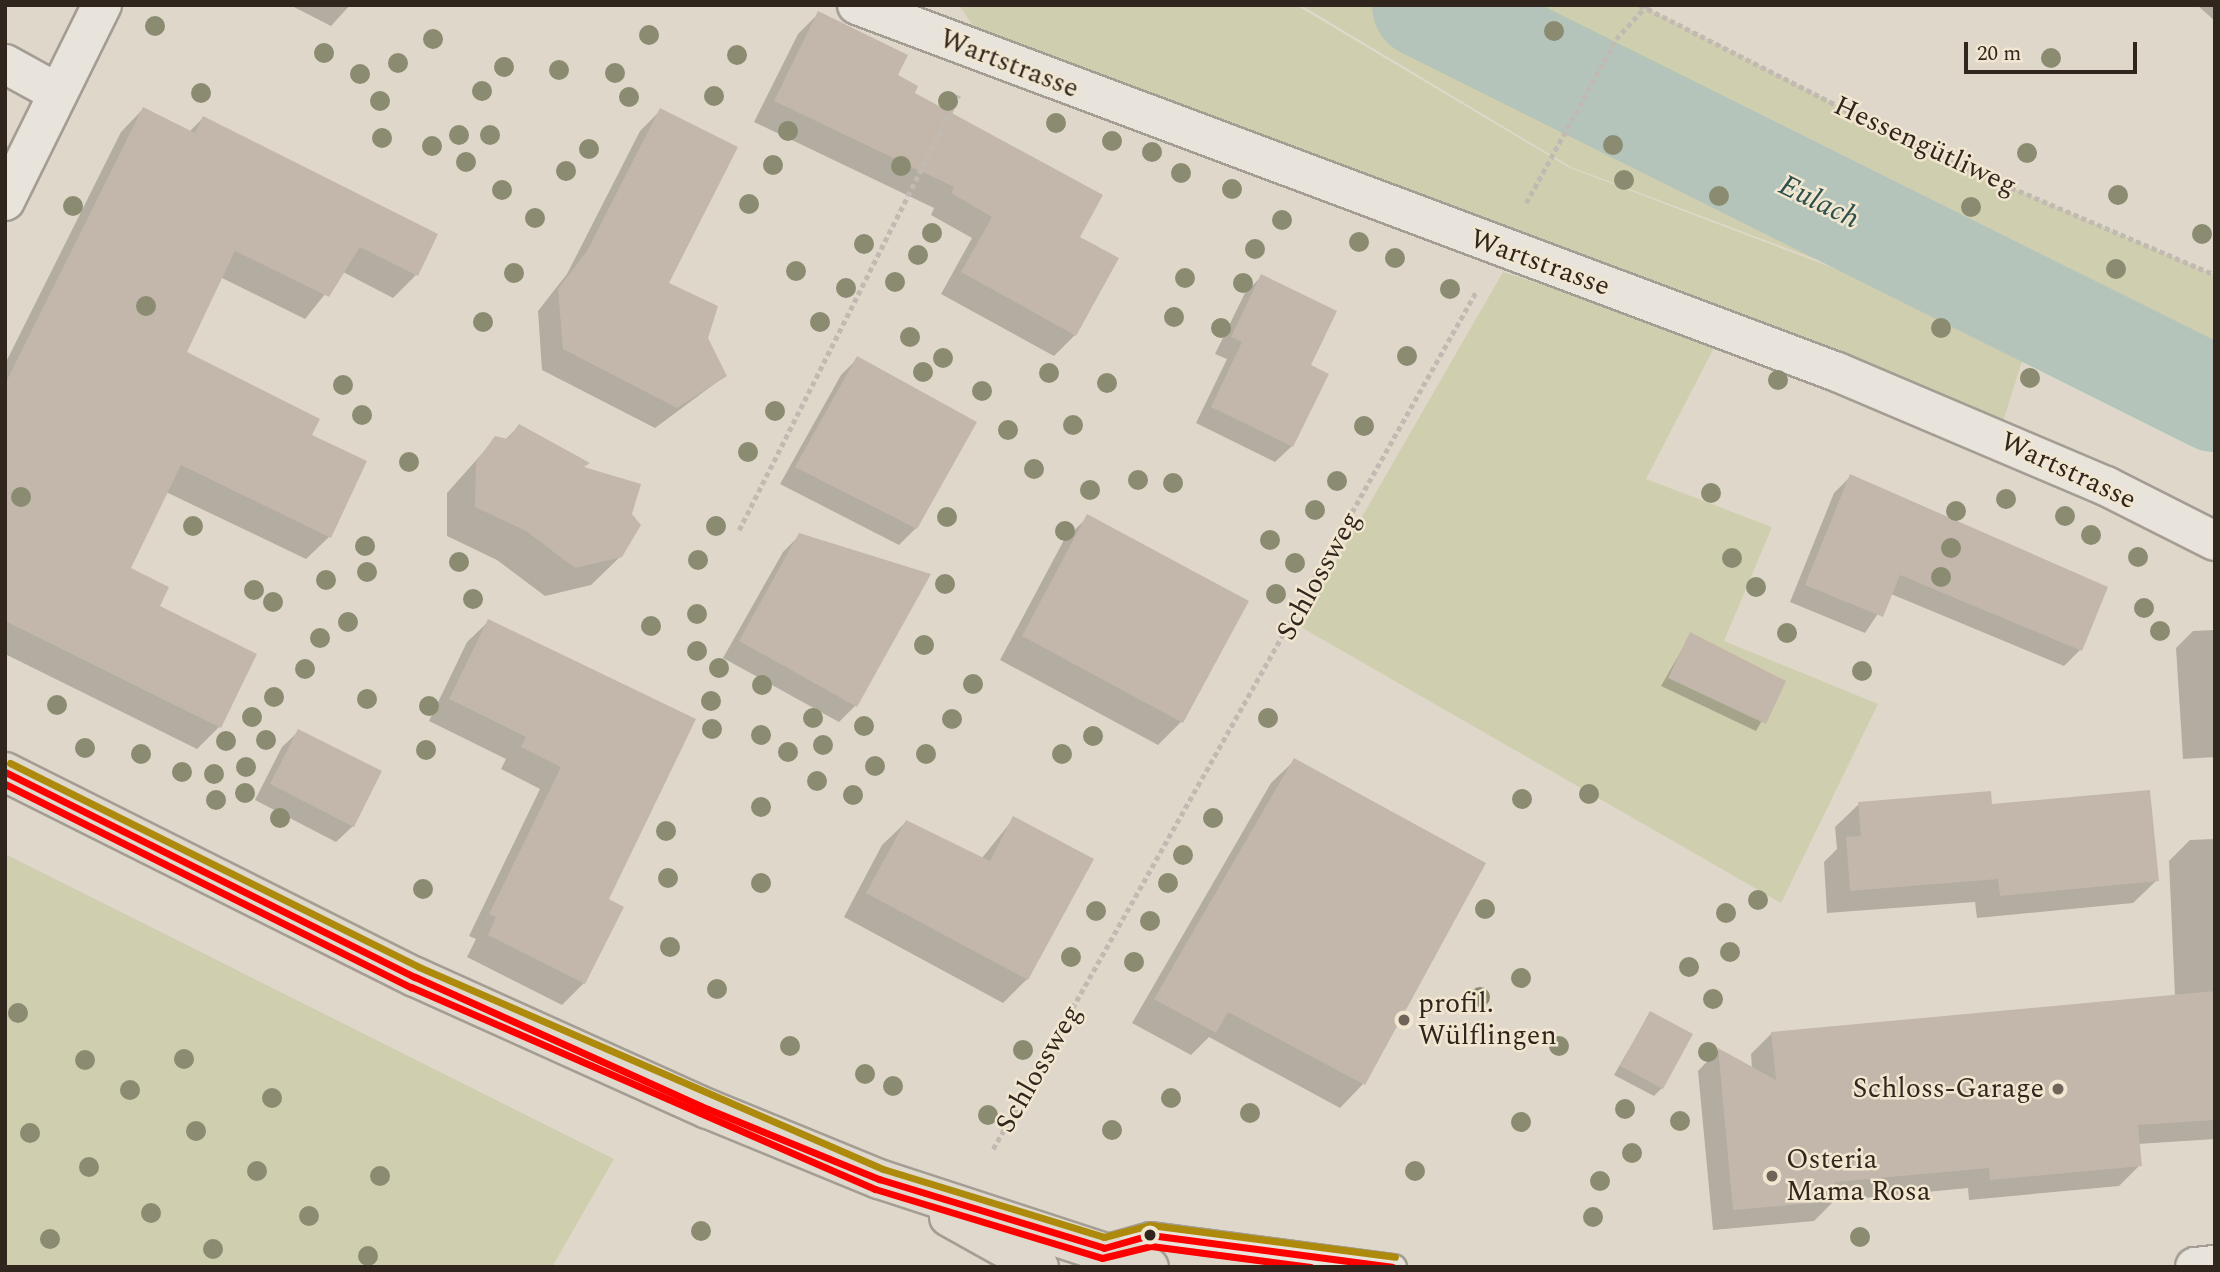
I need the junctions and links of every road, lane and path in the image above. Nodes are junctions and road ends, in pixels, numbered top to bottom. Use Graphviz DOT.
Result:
graph roads {
  1 [pos="102,5"];
  2 [pos="857,5"];
  3 [pos="1644,6"];
  4 [pos="980,53"];
  5 [pos="5,64"];
  6 [pos="58,93"];
  7 [pos="5,201"];
  8 [pos="1500,248"];
  9 [pos="2215,275"];
  10 [pos="739,530"];
  11 [pos="2215,541"];
  12 [pos="5,772"];
  13 [pos="993,1149"];
  14 [pos="879,1179"];
  15 [pos="1104,1248"];
  16 [pos="2215,1265"];
  17 [pos="1039,1267"];
  18 [pos="1149,1267"];
  19 [pos="1394,1267"];
  20 [pos="2195,1267"];
  1 -- 6 [label="street"];
  2 -- 4 [label="street, Wartstrasse"];
  3 -- 8 [label="path, Schlossweg"];
  3 -- 9 [label="path, Hessengütliweg"];
  4 -- 8 [label="street, Wartstrasse"];
  4 -- 10 [label="path"];
  5 -- 6 [label="street"];
  6 -- 7 [label="street"];
  8 -- 11 [label="street, Wartstrasse"];
  8 -- 13 [label="path, Schlossweg"];
  12 -- 14 [label="main road"];
  14 -- 15 [label="main road"];
  14 -- 17 [label="main road"];
  15 -- 18 [label="main road"];
  15 -- 19 [label="lane"];
  16 -- 20 [label="street"];
}
